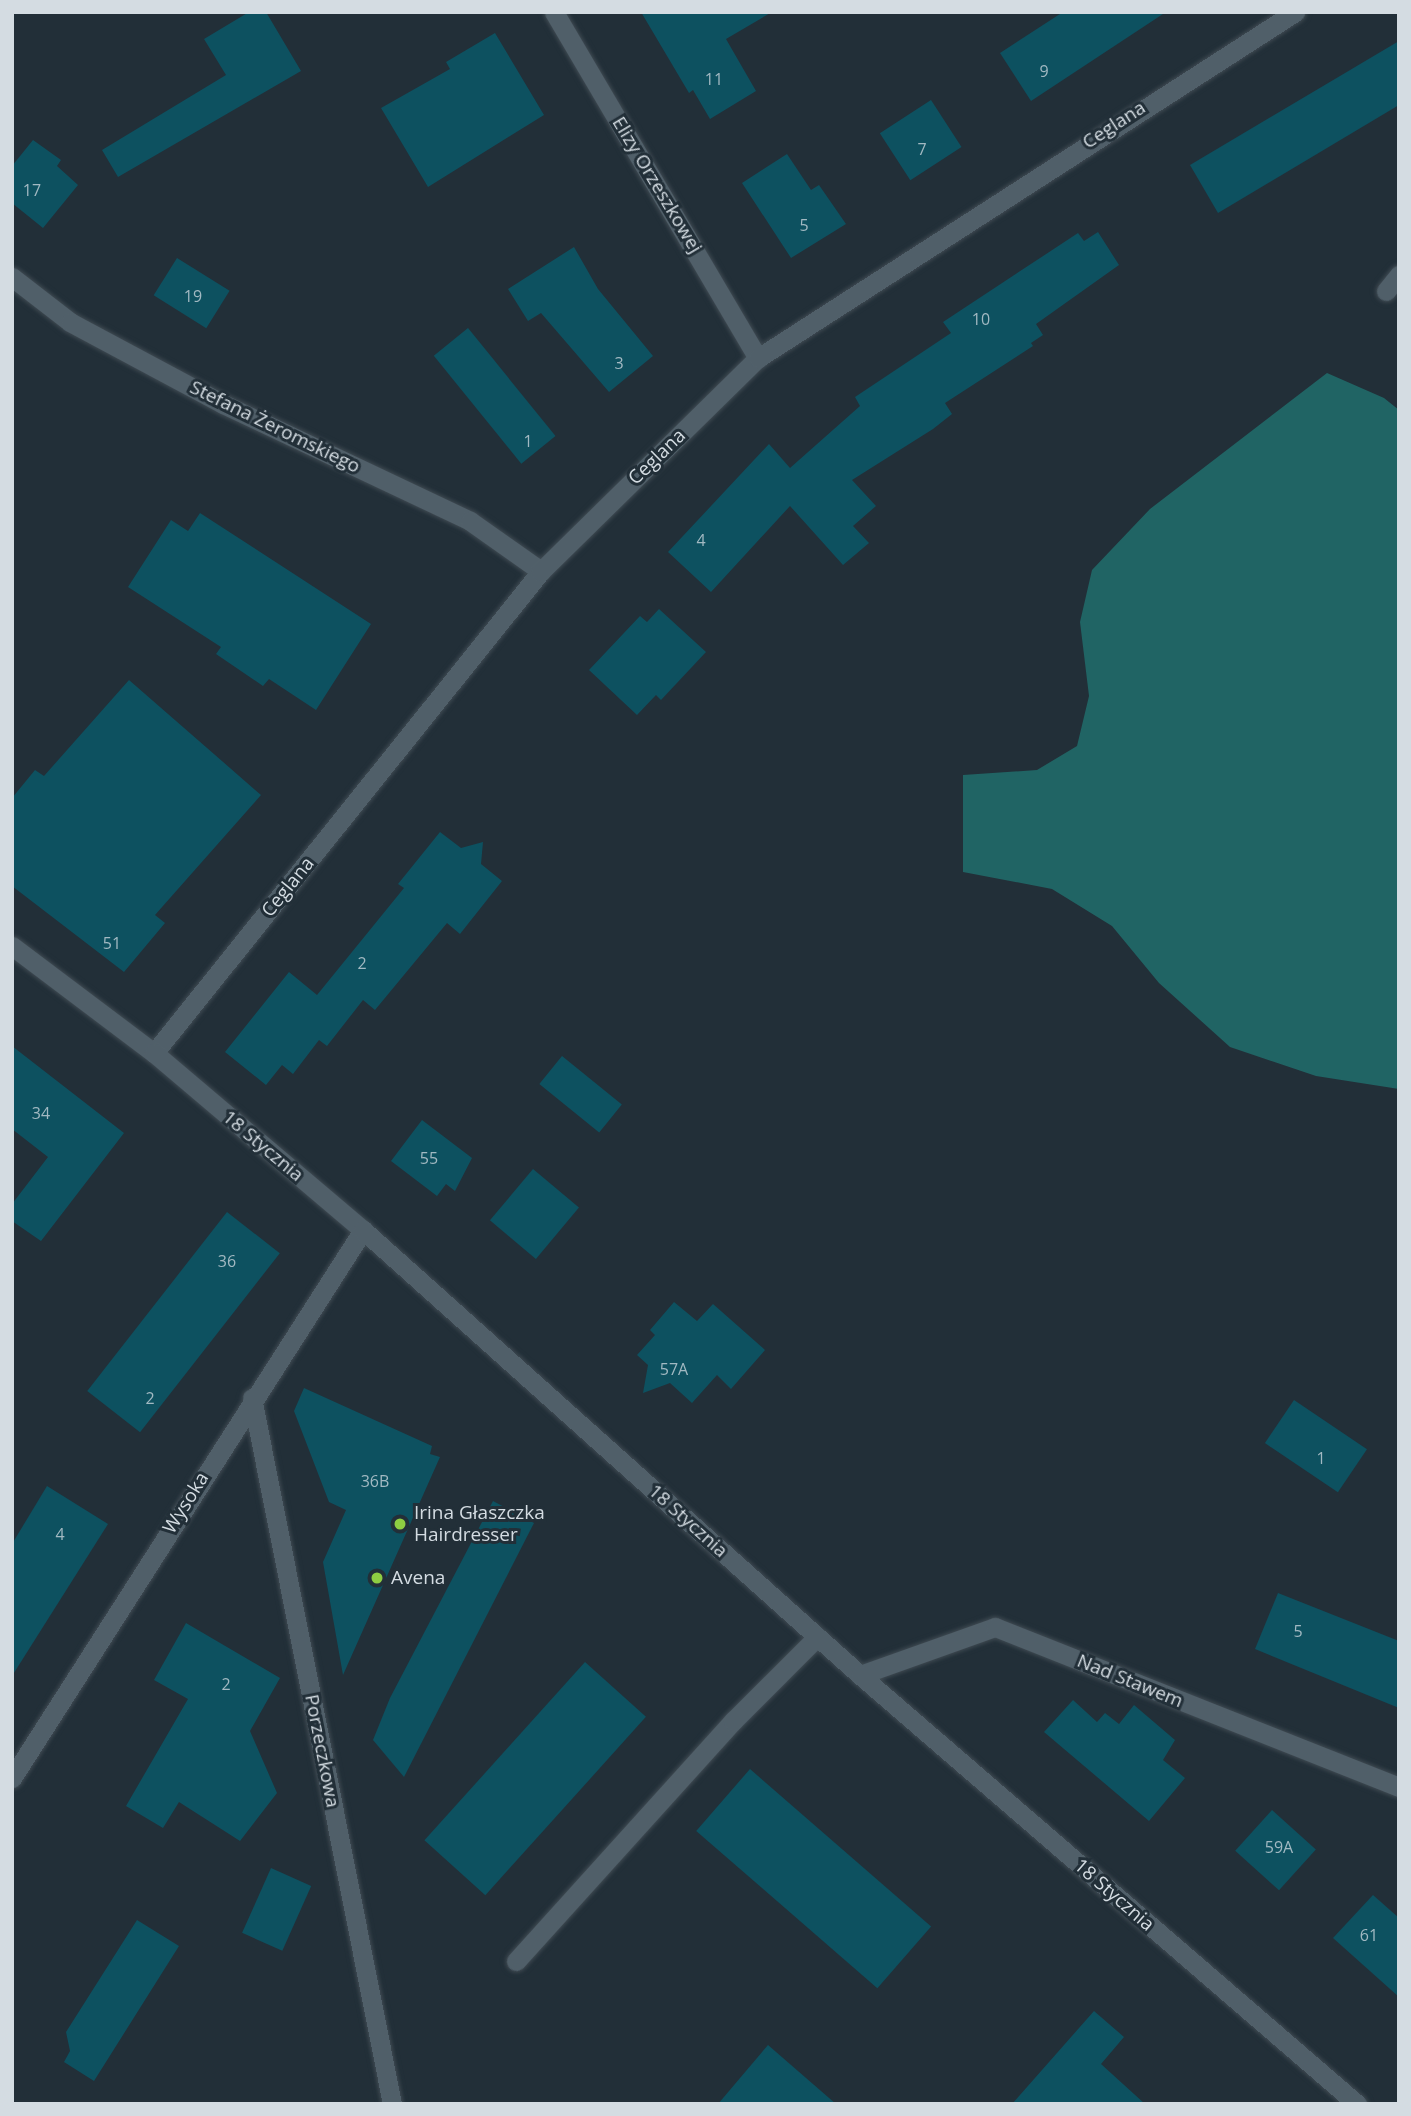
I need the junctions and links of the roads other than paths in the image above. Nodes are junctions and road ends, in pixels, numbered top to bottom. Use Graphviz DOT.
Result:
graph roads {
  1 [pos="554,12"];
  2 [pos="1295,12"];
  3 [pos="1399,275"];
  4 [pos="12,277"];
  5 [pos="1386,291"];
  6 [pos="758,358"];
  7 [pos="541,571"];
  8 [pos="12,946"];
  9 [pos="154,1053"];
  10 [pos="362,1230"];
  11 [pos="252,1398"];
  12 [pos="817,1637"];
  13 [pos="860,1675"];
  14 [pos="12,1778"];
  15 [pos="1399,1787"];
  16 [pos="516,1961"];
  17 [pos="392,2104"];
  18 [pos="1357,2104"];
  1 -- 6 [label="street, Elizy Orzeszkowej"];
  2 -- 6 [label="street, Ceglana"];
  3 -- 5 [label="street"];
  4 -- 7 [label="street, Stefana Żeromskiego"];
  6 -- 7 [label="street, Ceglana"];
  7 -- 9 [label="street, Ceglana"];
  8 -- 9 [label="street, 18 Stycznia"];
  9 -- 10 [label="street, 18 Stycznia"];
  10 -- 11 [label="street, Wysoka"];
  10 -- 12 [label="street, 18 Stycznia"];
  11 -- 14 [label="street, Wysoka"];
  11 -- 17 [label="street, Porzeczkowa"];
  12 -- 13 [label="street, 18 Stycznia"];
  12 -- 16 [label="street"];
  13 -- 15 [label="street, Nad Stawem"];
  13 -- 18 [label="street, 18 Stycznia"];
}
